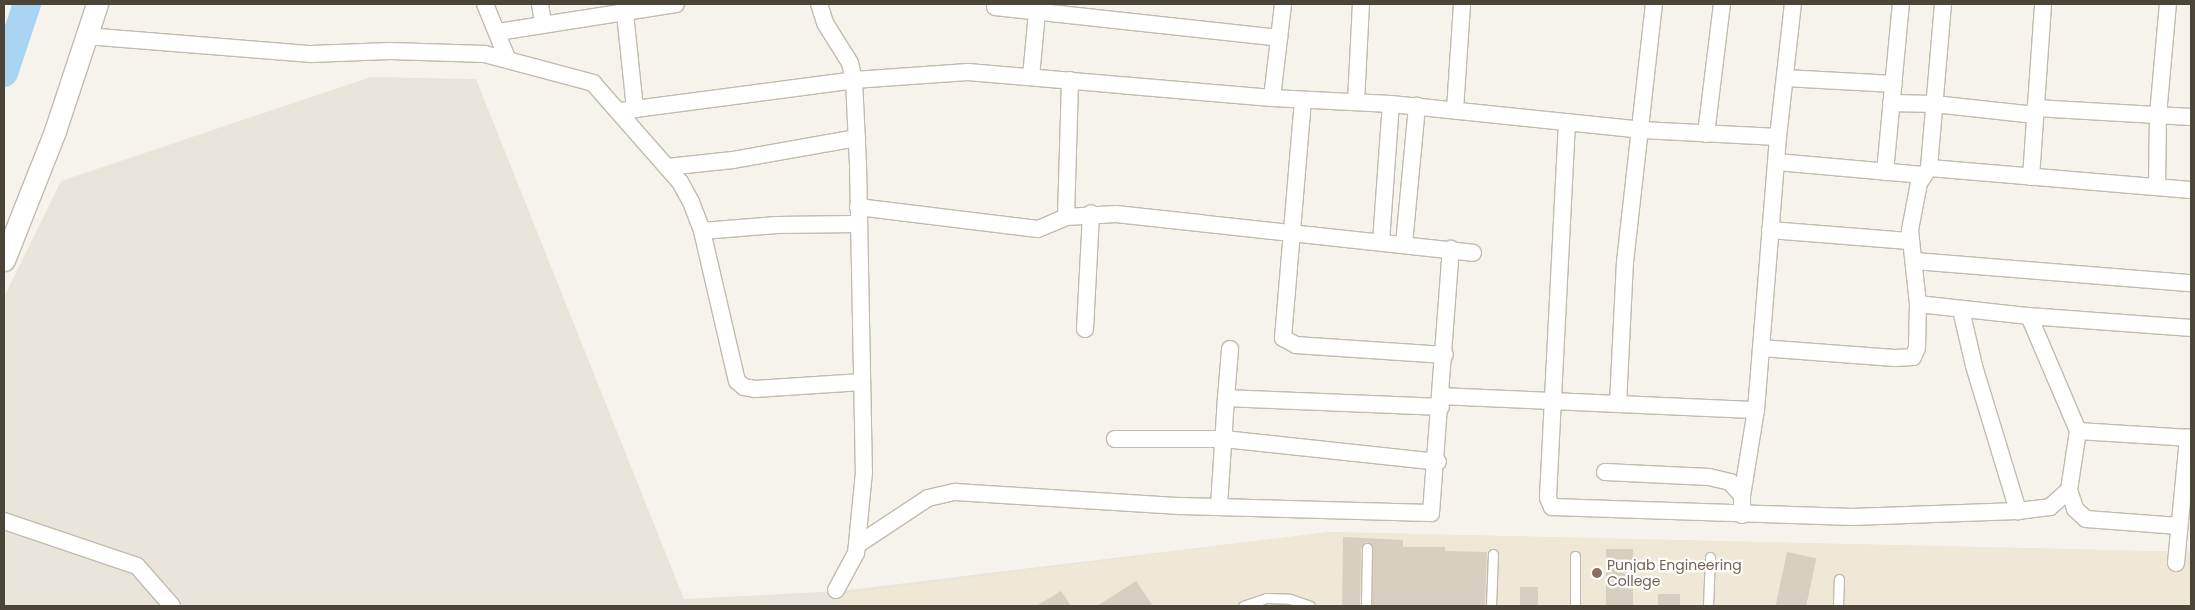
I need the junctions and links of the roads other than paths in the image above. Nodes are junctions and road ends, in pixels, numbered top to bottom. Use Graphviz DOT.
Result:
graph roads {
  1 [pos="97,4"];
  2 [pos="485,4"];
  3 [pos="540,4"];
  4 [pos="676,4"];
  5 [pos="819,4"];
  6 [pos="1283,4"];
  7 [pos="1361,4"];
  8 [pos="1462,4"];
  9 [pos="1654,4"];
  10 [pos="1722,4"];
  11 [pos="1793,4"];
  12 [pos="1901,4"];
  13 [pos="1942,4"];
  14 [pos="2043,4"];
  15 [pos="2168,4"];
  16 [pos="624,7"];
  17 [pos="995,7"];
  18 [pos="1037,12"];
  19 [pos="543,24"];
  20 [pos="498,32"];
  21 [pos="86,36"];
  22 [pos="1279,38"];
  23 [pos="507,58"];
  24 [pos="1031,77"];
  25 [pos="1785,78"];
  26 [pos="854,80"];
  27 [pos="1070,80"];
  28 [pos="1894,84"];
  29 [pos="1272,98"];
  30 [pos="1303,100"];
  31 [pos="1356,102"];
  32 [pos="1891,103"];
  33 [pos="1391,104"];
  34 [pos="1934,104"];
  35 [pos="1417,106"];
  36 [pos="627,110"];
  37 [pos="1455,110"];
  38 [pos="2035,111"];
  39 [pos="2158,115"];
  40 [pos="2191,117"];
  41 [pos="1567,122"];
  42 [pos="1641,130"];
  43 [pos="1706,134"];
  44 [pos="1778,136"];
  45 [pos="858,138"];
  46 [pos="1776,162"];
  47 [pos="666,168"];
  48 [pos="1885,172"];
  49 [pos="1926,172"];
  50 [pos="2031,177"];
  51 [pos="2157,187"];
  52 [pos="2191,190"];
  53 [pos="858,207"];
  54 [pos="1091,213"];
  55 [pos="1066,217"];
  56 [pos="857,224"];
  57 [pos="1770,230"];
  58 [pos="702,231"];
  59 [pos="1292,234"];
  60 [pos="1909,241"];
  61 [pos="1381,242"];
  62 [pos="1404,244"];
  63 [pos="1451,249"];
  64 [pos="1473,252"];
  65 [pos="4,260"];
  66 [pos="1915,261"];
  67 [pos="2191,283"];
  68 [pos="1918,304"];
  69 [pos="1961,310"];
  70 [pos="2029,316"];
  71 [pos="2191,328"];
  72 [pos="1085,329"];
  73 [pos="1761,348"];
  74 [pos="1230,349"];
  75 [pos="1445,355"];
  76 [pos="862,382"];
  77 [pos="1226,398"];
  78 [pos="1555,400"];
  79 [pos="1442,401"];
  80 [pos="1618,404"];
  81 [pos="1756,410"];
  82 [pos="2078,431"];
  83 [pos="2189,438"];
  84 [pos="1115,439"];
  85 [pos="1224,439"];
  86 [pos="1438,462"];
  87 [pos="1605,472"];
  88 [pos="2069,490"];
  89 [pos="1742,496"];
  90 [pos="1219,506"];
  91 [pos="2018,511"];
  92 [pos="1742,515"];
  93 [pos="4,521"];
  94 [pos="2179,526"];
  95 [pos="858,545"];
  96 [pos="1367,548"];
  97 [pos="1493,554"];
  98 [pos="1575,556"];
  99 [pos="1710,557"];
  100 [pos="2176,563"];
  101 [pos="1839,579"];
  102 [pos="836,590"];
  103 [pos="172,606"];
  104 [pos="1243,606"];
  105 [pos="1310,606"];
  106 [pos="1366,606"];
  107 [pos="1491,606"];
  108 [pos="1575,606"];
  109 [pos="1708,606"];
  110 [pos="1838,606"];
  1 -- 21 [label="street"];
  2 -- 20 [label="street"];
  3 -- 19 [label="street"];
  4 -- 16 [label="street"];
  5 -- 26 [label="street"];
  6 -- 22 [label="street"];
  7 -- 31 [label="street"];
  8 -- 37 [label="street"];
  9 -- 42 [label="street"];
  10 -- 43 [label="street"];
  11 -- 25 [label="street"];
  12 -- 28 [label="street"];
  13 -- 34 [label="street"];
  14 -- 38 [label="street"];
  15 -- 39 [label="street"];
  16 -- 19 [label="street"];
  16 -- 36 [label="street"];
  17 -- 18 [label="street"];
  18 -- 22 [label="street"];
  18 -- 24 [label="street"];
  19 -- 20 [label="street"];
  20 -- 23 [label="street"];
  21 -- 23 [label="street"];
  21 -- 65 [label="street"];
  22 -- 29 [label="street"];
  23 -- 36 [label="street"];
  24 -- 26 [label="street"];
  24 -- 27 [label="street"];
  25 -- 28 [label="street"];
  25 -- 44 [label="street"];
  26 -- 36 [label="street"];
  26 -- 45 [label="street"];
  27 -- 29 [label="street"];
  27 -- 55 [label="street"];
  28 -- 32 [label="street"];
  29 -- 30 [label="street"];
  30 -- 31 [label="street"];
  30 -- 59 [label="street"];
  31 -- 33 [label="street"];
  32 -- 34 [label="street"];
  32 -- 48 [label="street"];
  33 -- 35 [label="street"];
  33 -- 61 [label="street"];
  34 -- 38 [label="street"];
  34 -- 49 [label="street"];
  35 -- 37 [label="street"];
  35 -- 62 [label="street"];
  36 -- 47 [label="street"];
  37 -- 41 [label="street"];
  38 -- 39 [label="street"];
  38 -- 50 [label="street"];
  39 -- 40 [label="street"];
  39 -- 51 [label="street"];
  41 -- 42 [label="street"];
  41 -- 78 [label="street"];
  42 -- 43 [label="street"];
  42 -- 80 [label="street"];
  43 -- 44 [label="street"];
  44 -- 46 [label="street"];
  45 -- 47 [label="street"];
  45 -- 53 [label="street"];
  46 -- 48 [label="street"];
  46 -- 57 [label="street"];
  47 -- 58 [label="street"];
  48 -- 49 [label="street"];
  49 -- 50 [label="street"];
  49 -- 60 [label="street"];
  50 -- 51 [label="street"];
  51 -- 52 [label="street"];
  53 -- 55 [label="street"];
  53 -- 56 [label="street"];
  54 -- 55 [label="street"];
  54 -- 59 [label="street"];
  54 -- 72 [label="street"];
  56 -- 58 [label="street"];
  56 -- 76 [label="street"];
  57 -- 60 [label="street"];
  57 -- 73 [label="street"];
  58 -- 76 [label="street"];
  59 -- 61 [label="street"];
  59 -- 75 [label="street"];
  60 -- 66 [label="street"];
  61 -- 62 [label="street"];
  62 -- 63 [label="street"];
  63 -- 64 [label="street"];
  63 -- 75 [label="street"];
  66 -- 67 [label="street"];
  66 -- 68 [label="street"];
  68 -- 69 [label="street"];
  68 -- 73 [label="street"];
  69 -- 70 [label="street"];
  69 -- 91 [label="street"];
  70 -- 71 [label="street"];
  70 -- 82 [label="street"];
  73 -- 81 [label="street"];
  74 -- 77 [label="street"];
  75 -- 79 [label="street"];
  76 -- 95 [label="street"];
  77 -- 79 [label="street"];
  77 -- 85 [label="street"];
  78 -- 79 [label="street"];
  78 -- 80 [label="street"];
  78 -- 92 [label="street"];
  79 -- 86 [label="street"];
  80 -- 81 [label="street"];
  81 -- 89 [label="street"];
  82 -- 83 [label="street"];
  82 -- 88 [label="street"];
  83 -- 94 [label="street"];
  84 -- 85 [label="street"];
  85 -- 86 [label="street"];
  85 -- 90 [label="street"];
  86 -- 90 [label="street"];
  87 -- 89 [label="street"];
  88 -- 91 [label="street"];
  88 -- 94 [label="street"];
  89 -- 92 [label="street"];
  90 -- 95 [label="street"];
  91 -- 92 [label="street"];
  93 -- 103 [label="street"];
  94 -- 100 [label="street"];
  95 -- 102 [label="street"];
  96 -- 106 [label="lane"];
  97 -- 107 [label="lane"];
  98 -- 108 [label="lane"];
  99 -- 109 [label="lane"];
  101 -- 110 [label="lane"];
  104 -- 105 [label="lane"];
}
